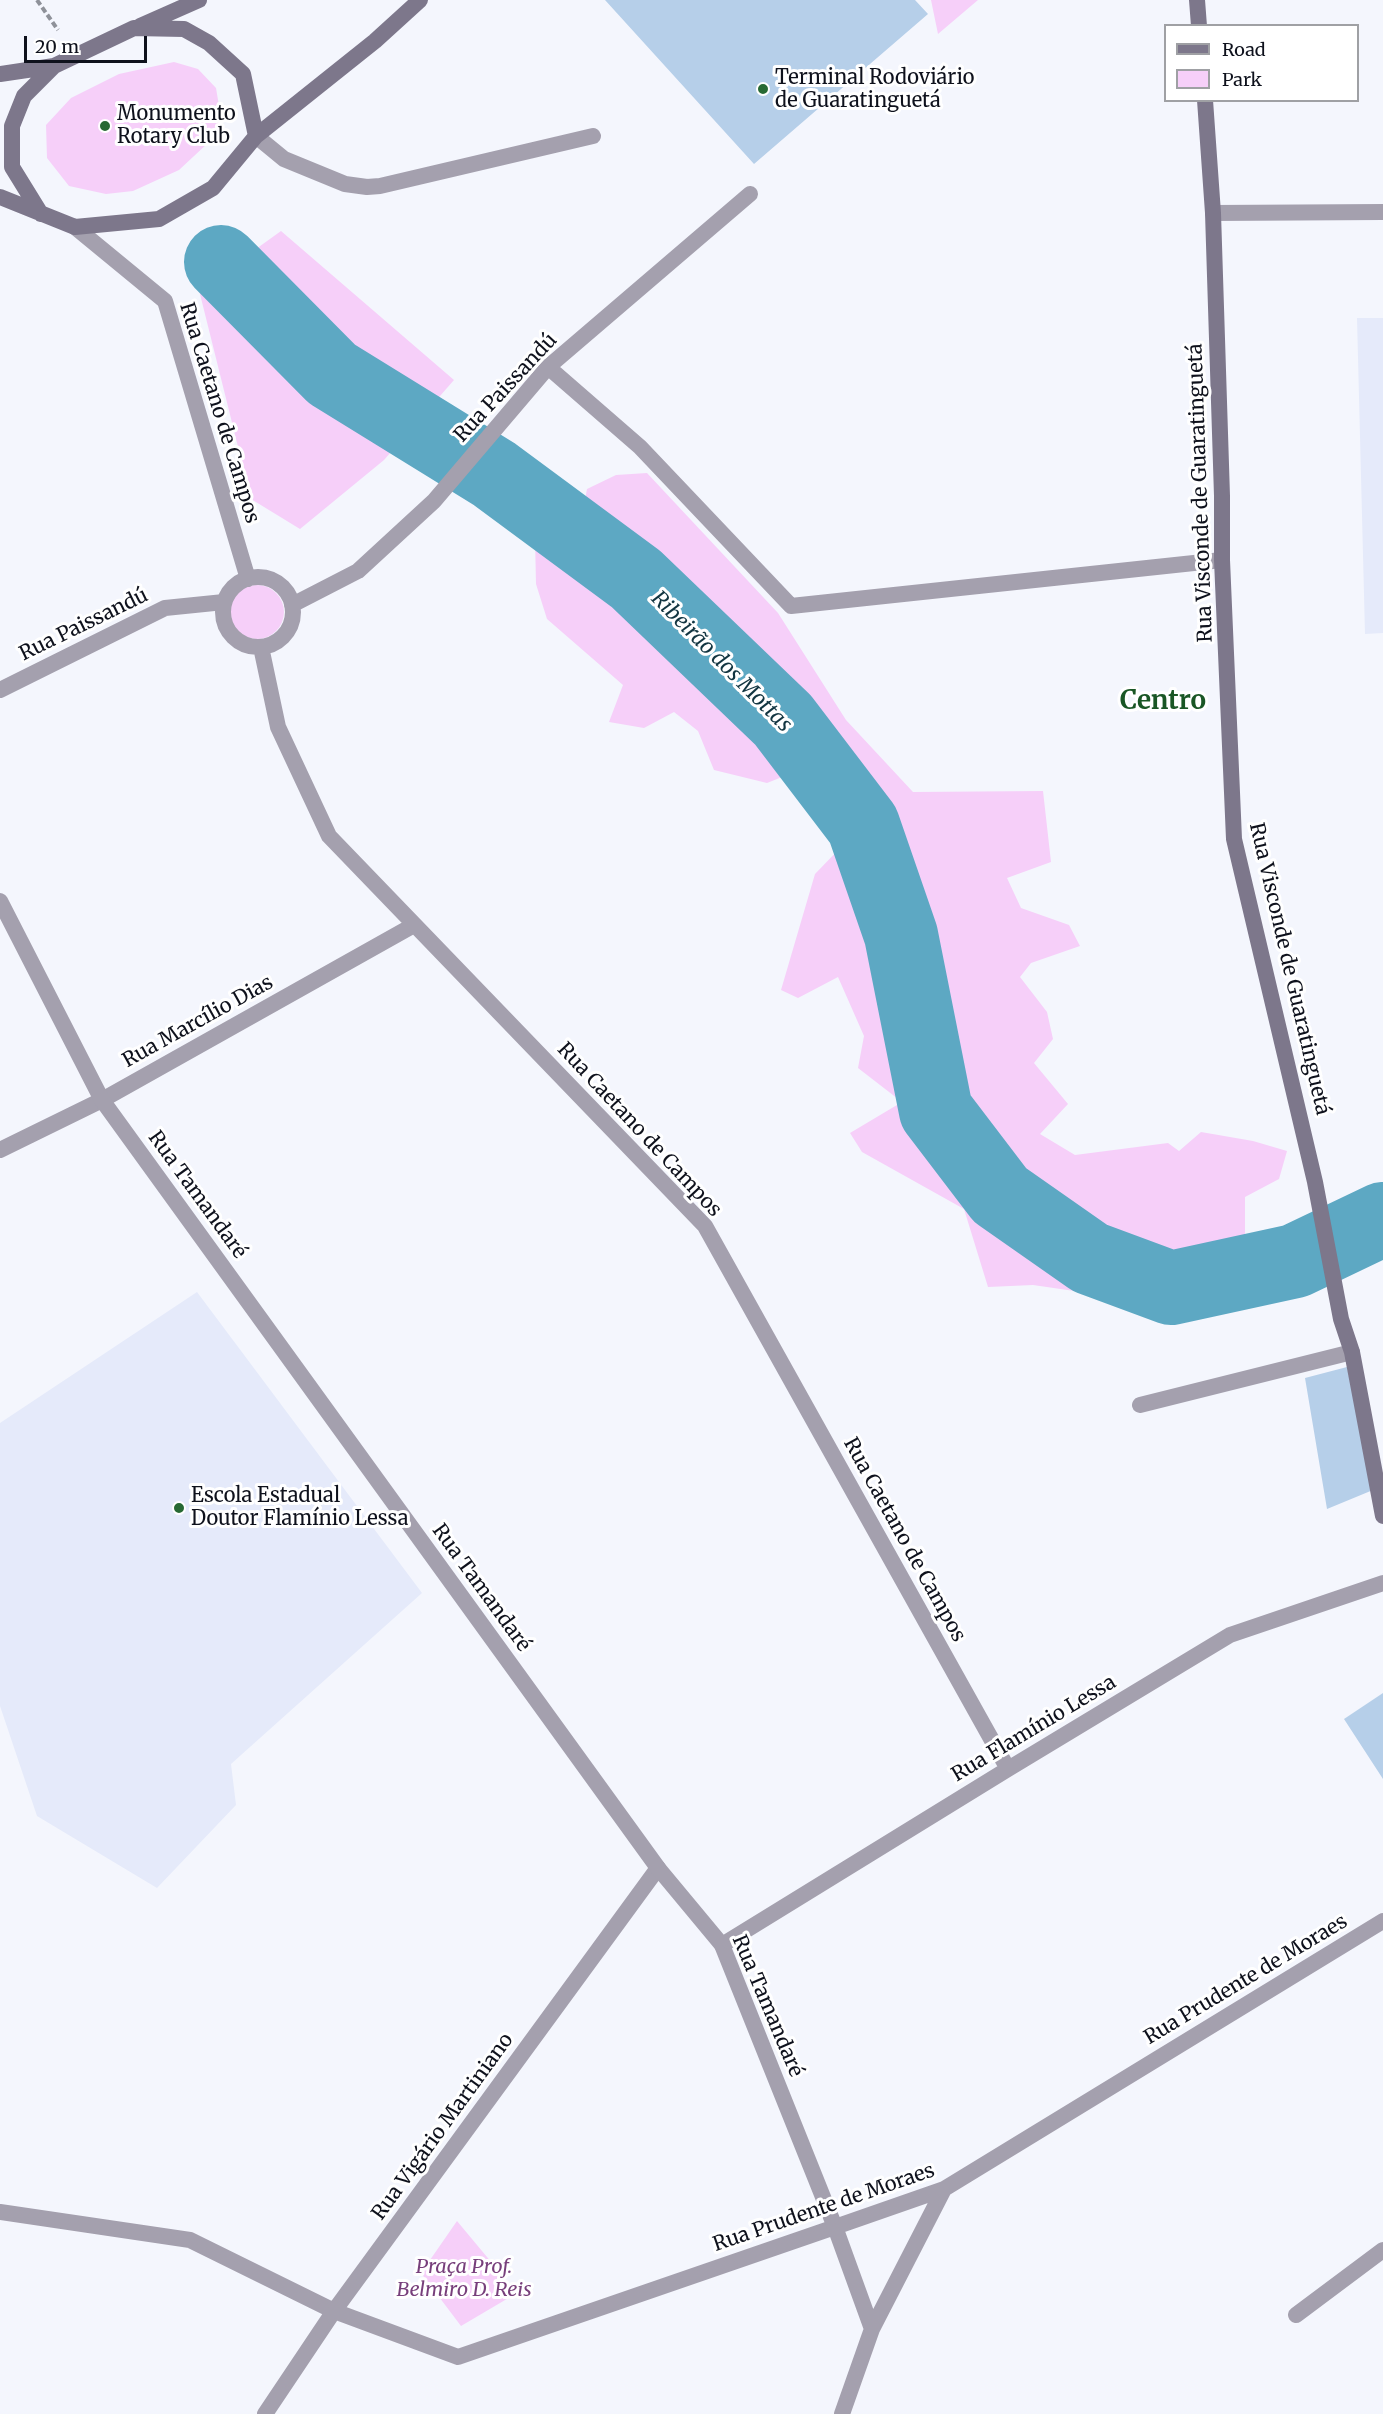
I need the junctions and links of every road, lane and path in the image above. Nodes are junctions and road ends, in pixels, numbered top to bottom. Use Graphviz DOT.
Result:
graph roads {
  1 [pos="37,0"];
  2 [pos="199,0"];
  3 [pos="420,0"];
  4 [pos="1197,0"];
  5 [pos="1199,24"];
  6 [pos="134,28"];
  7 [pos="75,56"];
  8 [pos="54,66"];
  9 [pos="0,74"];
  10 [pos="1205,102"];
  11 [pos="256,136"];
  12 [pos="593,136"];
  13 [pos="750,194"];
  14 [pos="0,197"];
  15 [pos="1213,213"];
  16 [pos="1383,213"];
  17 [pos="41,214"];
  18 [pos="75,226"];
  19 [pos="548,367"];
  20 [pos="1222,560"];
  21 [pos="248,579"];
  22 [pos="224,603"];
  23 [pos="292,605"];
  24 [pos="261,647"];
  25 [pos="0,690"];
  26 [pos="0,900"];
  27 [pos="414,925"];
  28 [pos="102,1100"];
  29 [pos="0,1150"];
  30 [pos="1352,1352"];
  31 [pos="1140,1405"];
  32 [pos="1383,1516"];
  33 [pos="1383,1583"];
  34 [pos="1008,1769"];
  35 [pos="658,1868"];
  36 [pos="1383,1921"];
  37 [pos="722,1945"];
  38 [pos="944,2189"];
  39 [pos="0,2212"];
  40 [pos="835,2227"];
  41 [pos="1383,2250"];
  42 [pos="334,2311"];
  43 [pos="1296,2315"];
  44 [pos="872,2329"];
  45 [pos="265,2414"];
  46 [pos="842,2414"];
  1 -- 7 [label="path"];
  2 -- 6 [label="main road"];
  3 -- 11 [label="main road"];
  4 -- 5 [label="main road"];
  6 -- 7 [label="main road"];
  6 -- 11 [label="main road"];
  7 -- 8 [label="main road"];
  8 -- 9 [label="main road"];
  8 -- 17 [label="main road"];
  10 -- 15 [label="main road, Rua Visconde de Guaratinguetá"];
  11 -- 12 [label="street"];
  11 -- 18 [label="main road"];
  13 -- 19 [label="street, Rua Paissandú"];
  14 -- 17 [label="main road"];
  15 -- 16 [label="street"];
  15 -- 20 [label="main road, Rua Visconde de Guaratinguetá"];
  17 -- 18 [label="main road"];
  18 -- 21 [label="street, Rua Caetano de Campos"];
  19 -- 20 [label="street"];
  19 -- 23 [label="street, Rua Paissandú"];
  20 -- 30 [label="main road, Rua Visconde de Guaratinguetá"];
  21 -- 22 [label="street"];
  21 -- 23 [label="street"];
  22 -- 24 [label="street"];
  22 -- 25 [label="street, Rua Paissandú"];
  23 -- 24 [label="street"];
  24 -- 27 [label="street, Rua Caetano de Campos"];
  26 -- 28 [label="street, Rua Tamandaré"];
  27 -- 28 [label="street, Rua Marcílio Dias"];
  27 -- 34 [label="street, Rua Caetano de Campos"];
  28 -- 29 [label="street, Rua Marcílio Dias"];
  28 -- 35 [label="street, Rua Tamandaré"];
  30 -- 31 [label="street"];
  30 -- 32 [label="main road, Rua Visconde de Guaratinguetá"];
  33 -- 34 [label="street, Rua Flamínio Lessa"];
  34 -- 37 [label="street, Rua Flamínio Lessa"];
  35 -- 37 [label="street, Rua Tamandaré"];
  35 -- 42 [label="street, Rua Vigário Martiniano"];
  36 -- 38 [label="street, Rua Prudente de Moraes"];
  37 -- 40 [label="street, Rua Tamandaré"];
  38 -- 40 [label="street, Rua Prudente de Moraes"];
  38 -- 44 [label="street"];
  39 -- 42 [label="street, Rua Prudente de Moraes"];
  40 -- 42 [label="street, Rua Prudente de Moraes"];
  40 -- 44 [label="street, Rua Tamandaré"];
  41 -- 43 [label="street"];
  42 -- 45 [label="street, Rua Vigário Martiniano"];
  44 -- 46 [label="street"];
}
